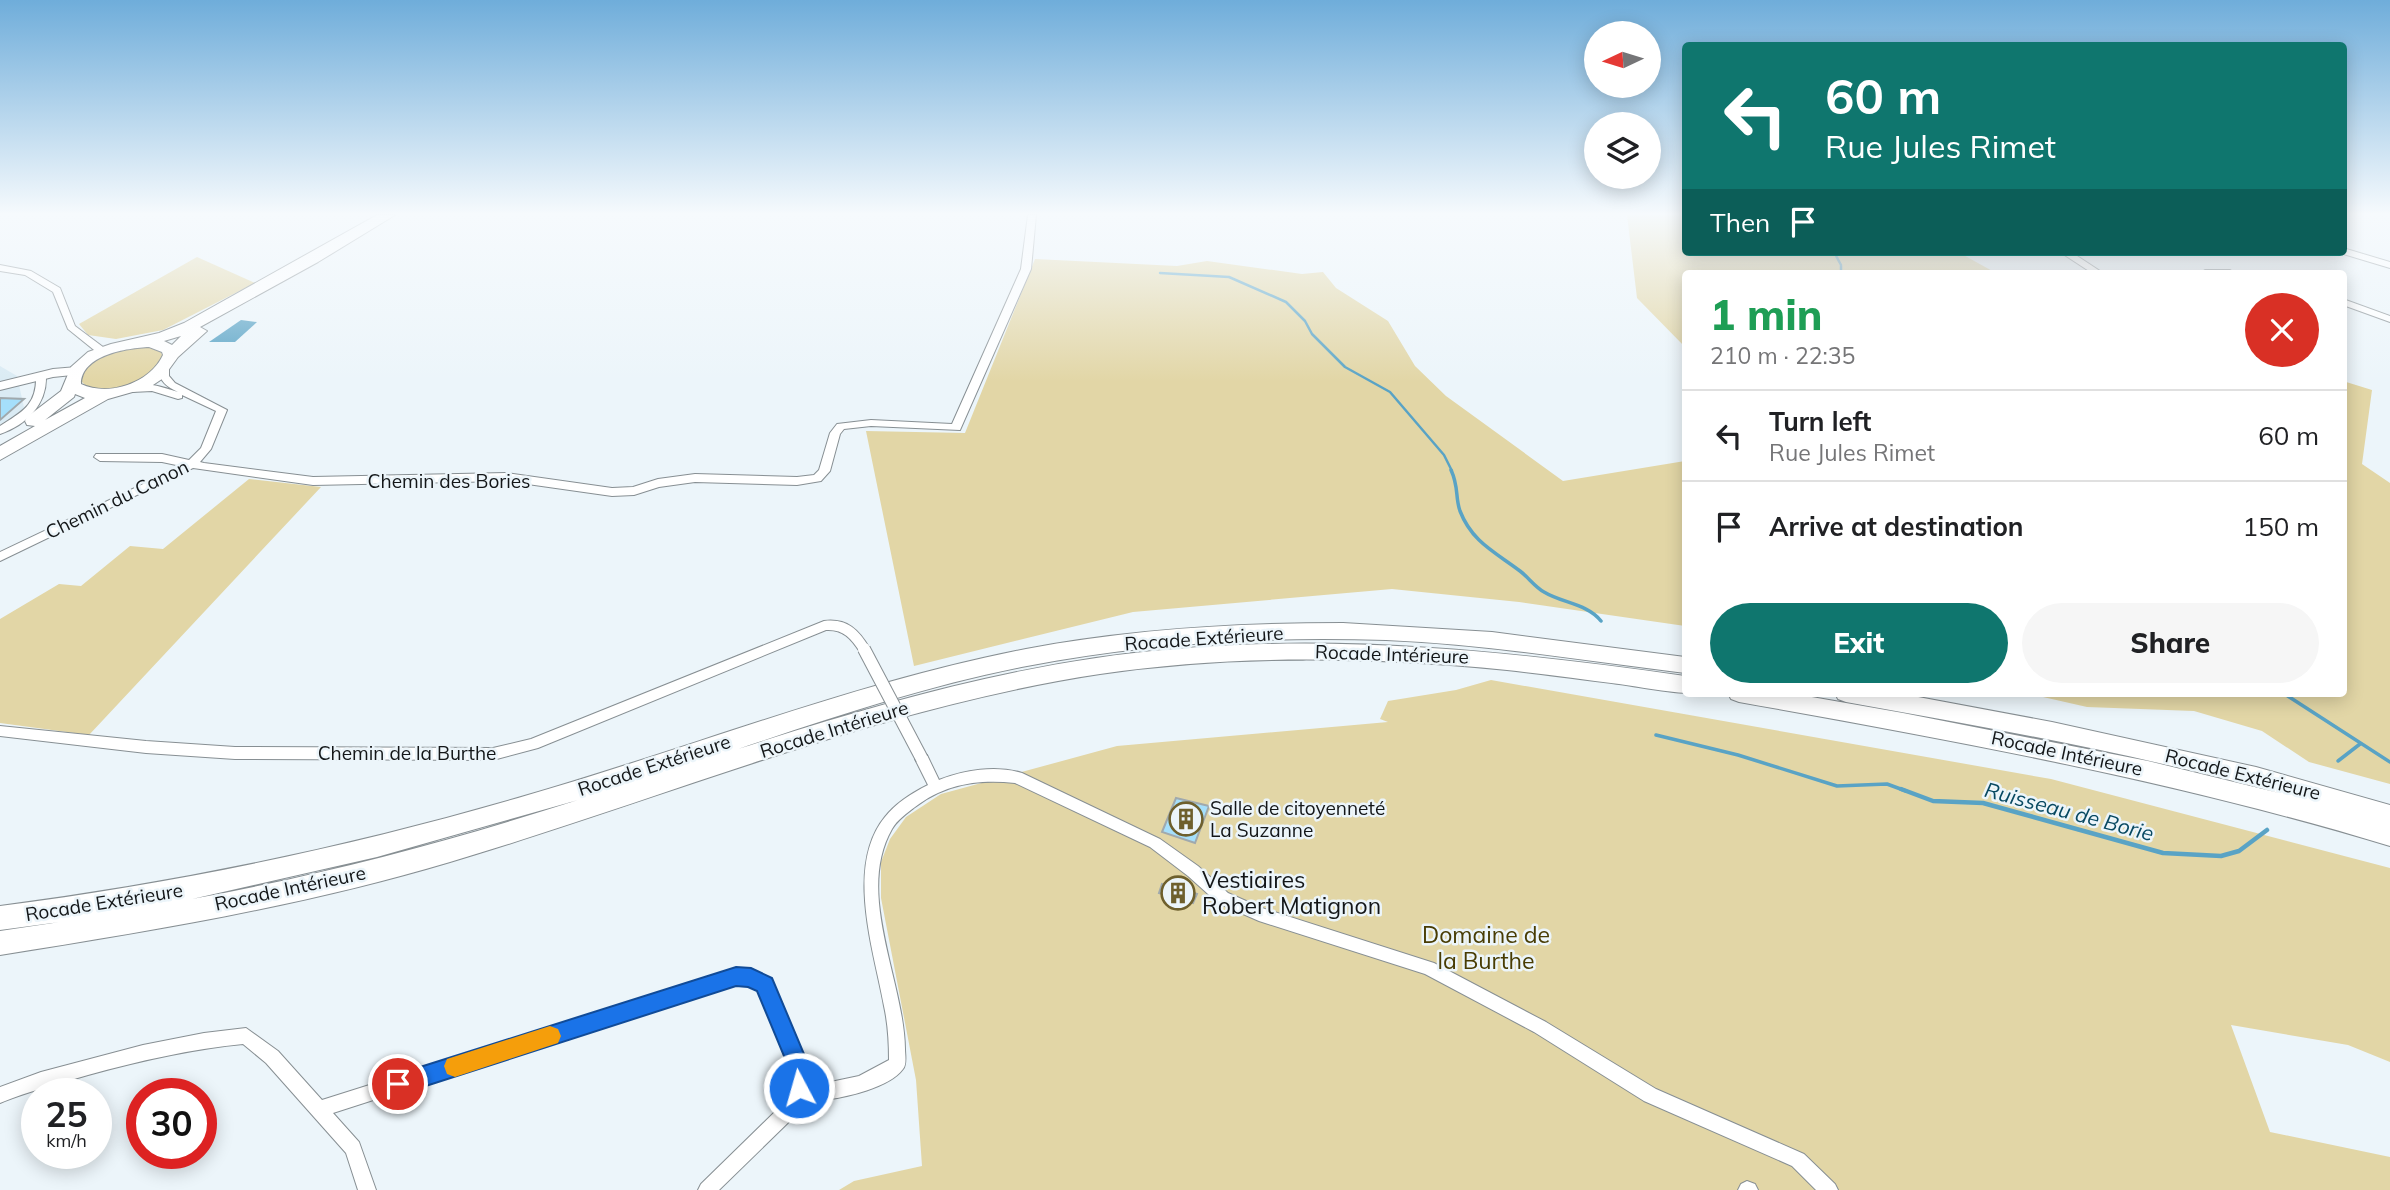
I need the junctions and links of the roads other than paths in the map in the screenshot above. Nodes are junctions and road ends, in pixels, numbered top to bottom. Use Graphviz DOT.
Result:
graph roads {
  1 [pos="14,271"];
  2 [pos="294,271"];
  3 [pos="304,271"];
  4 [pos="1025,271"];
  5 [pos="2347,303"];
  6 [pos="2390,318"];
  7 [pos="138,342"];
  8 [pos="103,352"];
  9 [pos="168,362"];
  10 [pos="41,376"];
  11 [pos="75,376"];
  12 [pos="0,386"];
  13 [pos="121,391"];
  14 [pos="217,424"];
  15 [pos="0,431"];
  16 [pos="0,444"];
  17 [pos="0,454"];
  18 [pos="100,457"];
  19 [pos="193,463"];
  20 [pos="0,557"];
  21 [pos="1682,665"];
  22 [pos="1682,685"];
  23 [pos="1761,697"];
  24 [pos="1868,697"];
  25 [pos="0,731"];
  26 [pos="936,787"];
  27 [pos="2390,815"];
  28 [pos="2390,835"];
  29 [pos="231,880"];
  30 [pos="0,904"];
  31 [pos="0,918"];
  32 [pos="0,943"];
  33 [pos="812,1089"];
  34 [pos="0,1095"];
  35 [pos="320,1110"];
  36 [pos="367,1190"];
  37 [pos="708,1190"];
  38 [pos="1829,1190"];
  1 -- 8 [label="street"];
  2 -- 7 [label="main road"];
  3 -- 9 [label="main road"];
  4 -- 19 [label="street, Chemin des Bories"];
  5 -- 6 [label="street"];
  7 -- 8 [label="main road"];
  7 -- 9 [label="main road"];
  8 -- 11 [label="main road"];
  9 -- 13 [label="main road"];
  9 -- 14 [label="street"];
  10 -- 11 [label="street"];
  10 -- 12 [label="street"];
  10 -- 15 [label="street"];
  11 -- 13 [label="main road"];
  11 -- 16 [label="main road"];
  13 -- 14 [label="street"];
  13 -- 17 [label="main road"];
  14 -- 19 [label="street, Chemin du Canon"];
  18 -- 19 [label="street"];
  19 -- 20 [label="street, Chemin du Canon"];
  21 -- 29 [label="highway, Rocade Extérieure"];
  22 -- 32 [label="highway, Rocade Intérieure"];
  23 -- 28 [label="highway, Rocade Intérieure"];
  24 -- 27 [label="highway, Rocade Extérieure"];
  25 -- 26 [label="street, Chemin de la Burthe, bridge"];
  26 -- 33 [label="street"];
  26 -- 38 [label="street"];
  29 -- 30 [label="highway"];
  29 -- 31 [label="highway, Rocade Extérieure"];
  33 -- 35 [label="street"];
  33 -- 37 [label="street"];
  34 -- 35 [label="street"];
  35 -- 36 [label="street"];
}
